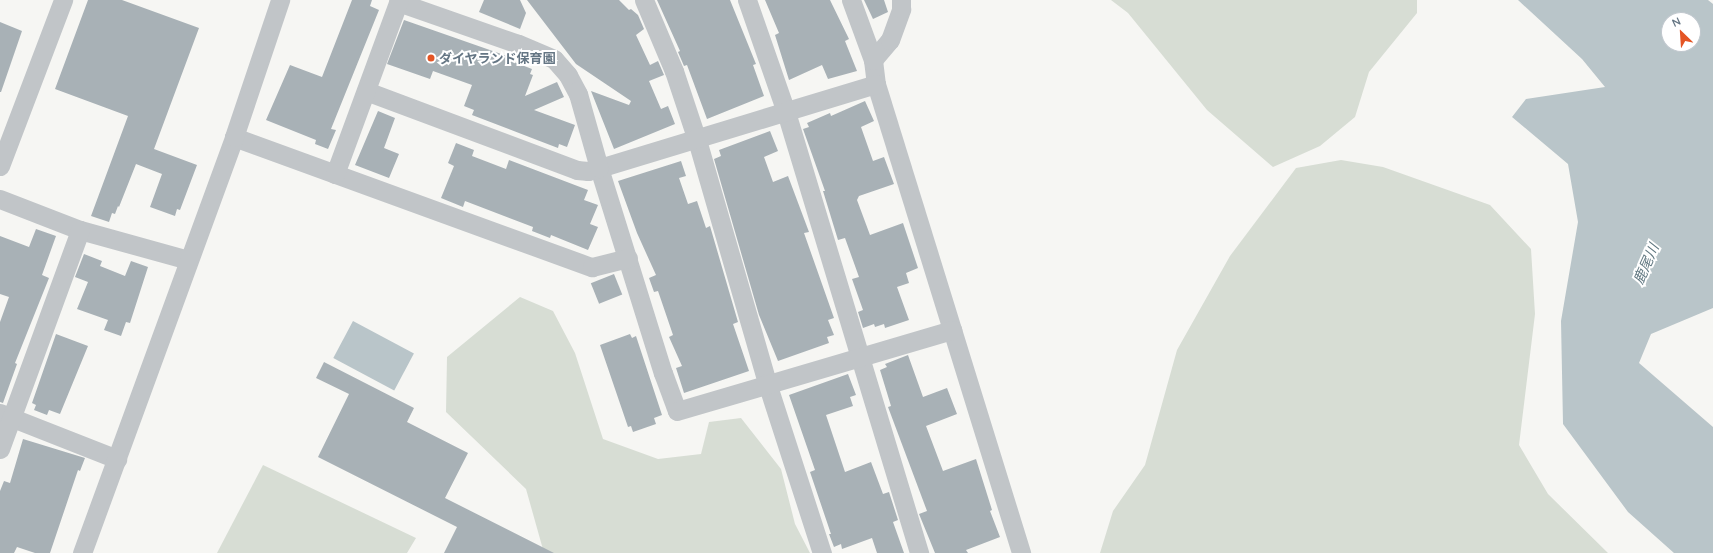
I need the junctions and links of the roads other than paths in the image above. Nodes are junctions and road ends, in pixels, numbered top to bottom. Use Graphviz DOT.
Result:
graph roads {
  1 [pos="63,0"];
  2 [pos="280,0"];
  3 [pos="644,0"];
  4 [pos="747,0"];
  5 [pos="851,0"];
  6 [pos="901,0"];
  7 [pos="399,1"];
  8 [pos="873,60"];
  9 [pos="876,84"];
  10 [pos="366,91"];
  11 [pos="786,112"];
  12 [pos="234,137"];
  13 [pos="697,140"];
  14 [pos="0,166"];
  15 [pos="599,168"];
  16 [pos="336,174"];
  17 [pos="0,199"];
  18 [pos="80,230"];
  19 [pos="628,258"];
  20 [pos="188,260"];
  21 [pos="952,330"];
  22 [pos="860,356"];
  23 [pos="768,383"];
  24 [pos="6,415"];
  25 [pos="0,449"];
  26 [pos="117,459"];
  27 [pos="82,553"];
  28 [pos="822,553"];
  29 [pos="919,553"];
  30 [pos="1021,553"];
  1 -- 14 [label="street"];
  2 -- 12 [label="street"];
  3 -- 13 [label="street"];
  4 -- 11 [label="street"];
  5 -- 8 [label="street"];
  6 -- 8 [label="street"];
  7 -- 10 [label="street"];
  7 -- 15 [label="street"];
  8 -- 9 [label="street"];
  9 -- 11 [label="street"];
  9 -- 21 [label="street"];
  10 -- 15 [label="street"];
  10 -- 16 [label="street"];
  11 -- 13 [label="street"];
  11 -- 22 [label="street"];
  12 -- 16 [label="street"];
  12 -- 20 [label="street"];
  13 -- 15 [label="street"];
  13 -- 23 [label="street"];
  15 -- 19 [label="street"];
  16 -- 19 [label="street"];
  17 -- 18 [label="street"];
  18 -- 20 [label="street"];
  18 -- 24 [label="street"];
  19 -- 23 [label="street"];
  20 -- 26 [label="street"];
  21 -- 22 [label="street"];
  21 -- 30 [label="street"];
  22 -- 23 [label="street"];
  22 -- 29 [label="street"];
  23 -- 28 [label="street"];
  24 -- 25 [label="street"];
  24 -- 26 [label="street"];
  26 -- 27 [label="street"];
}
